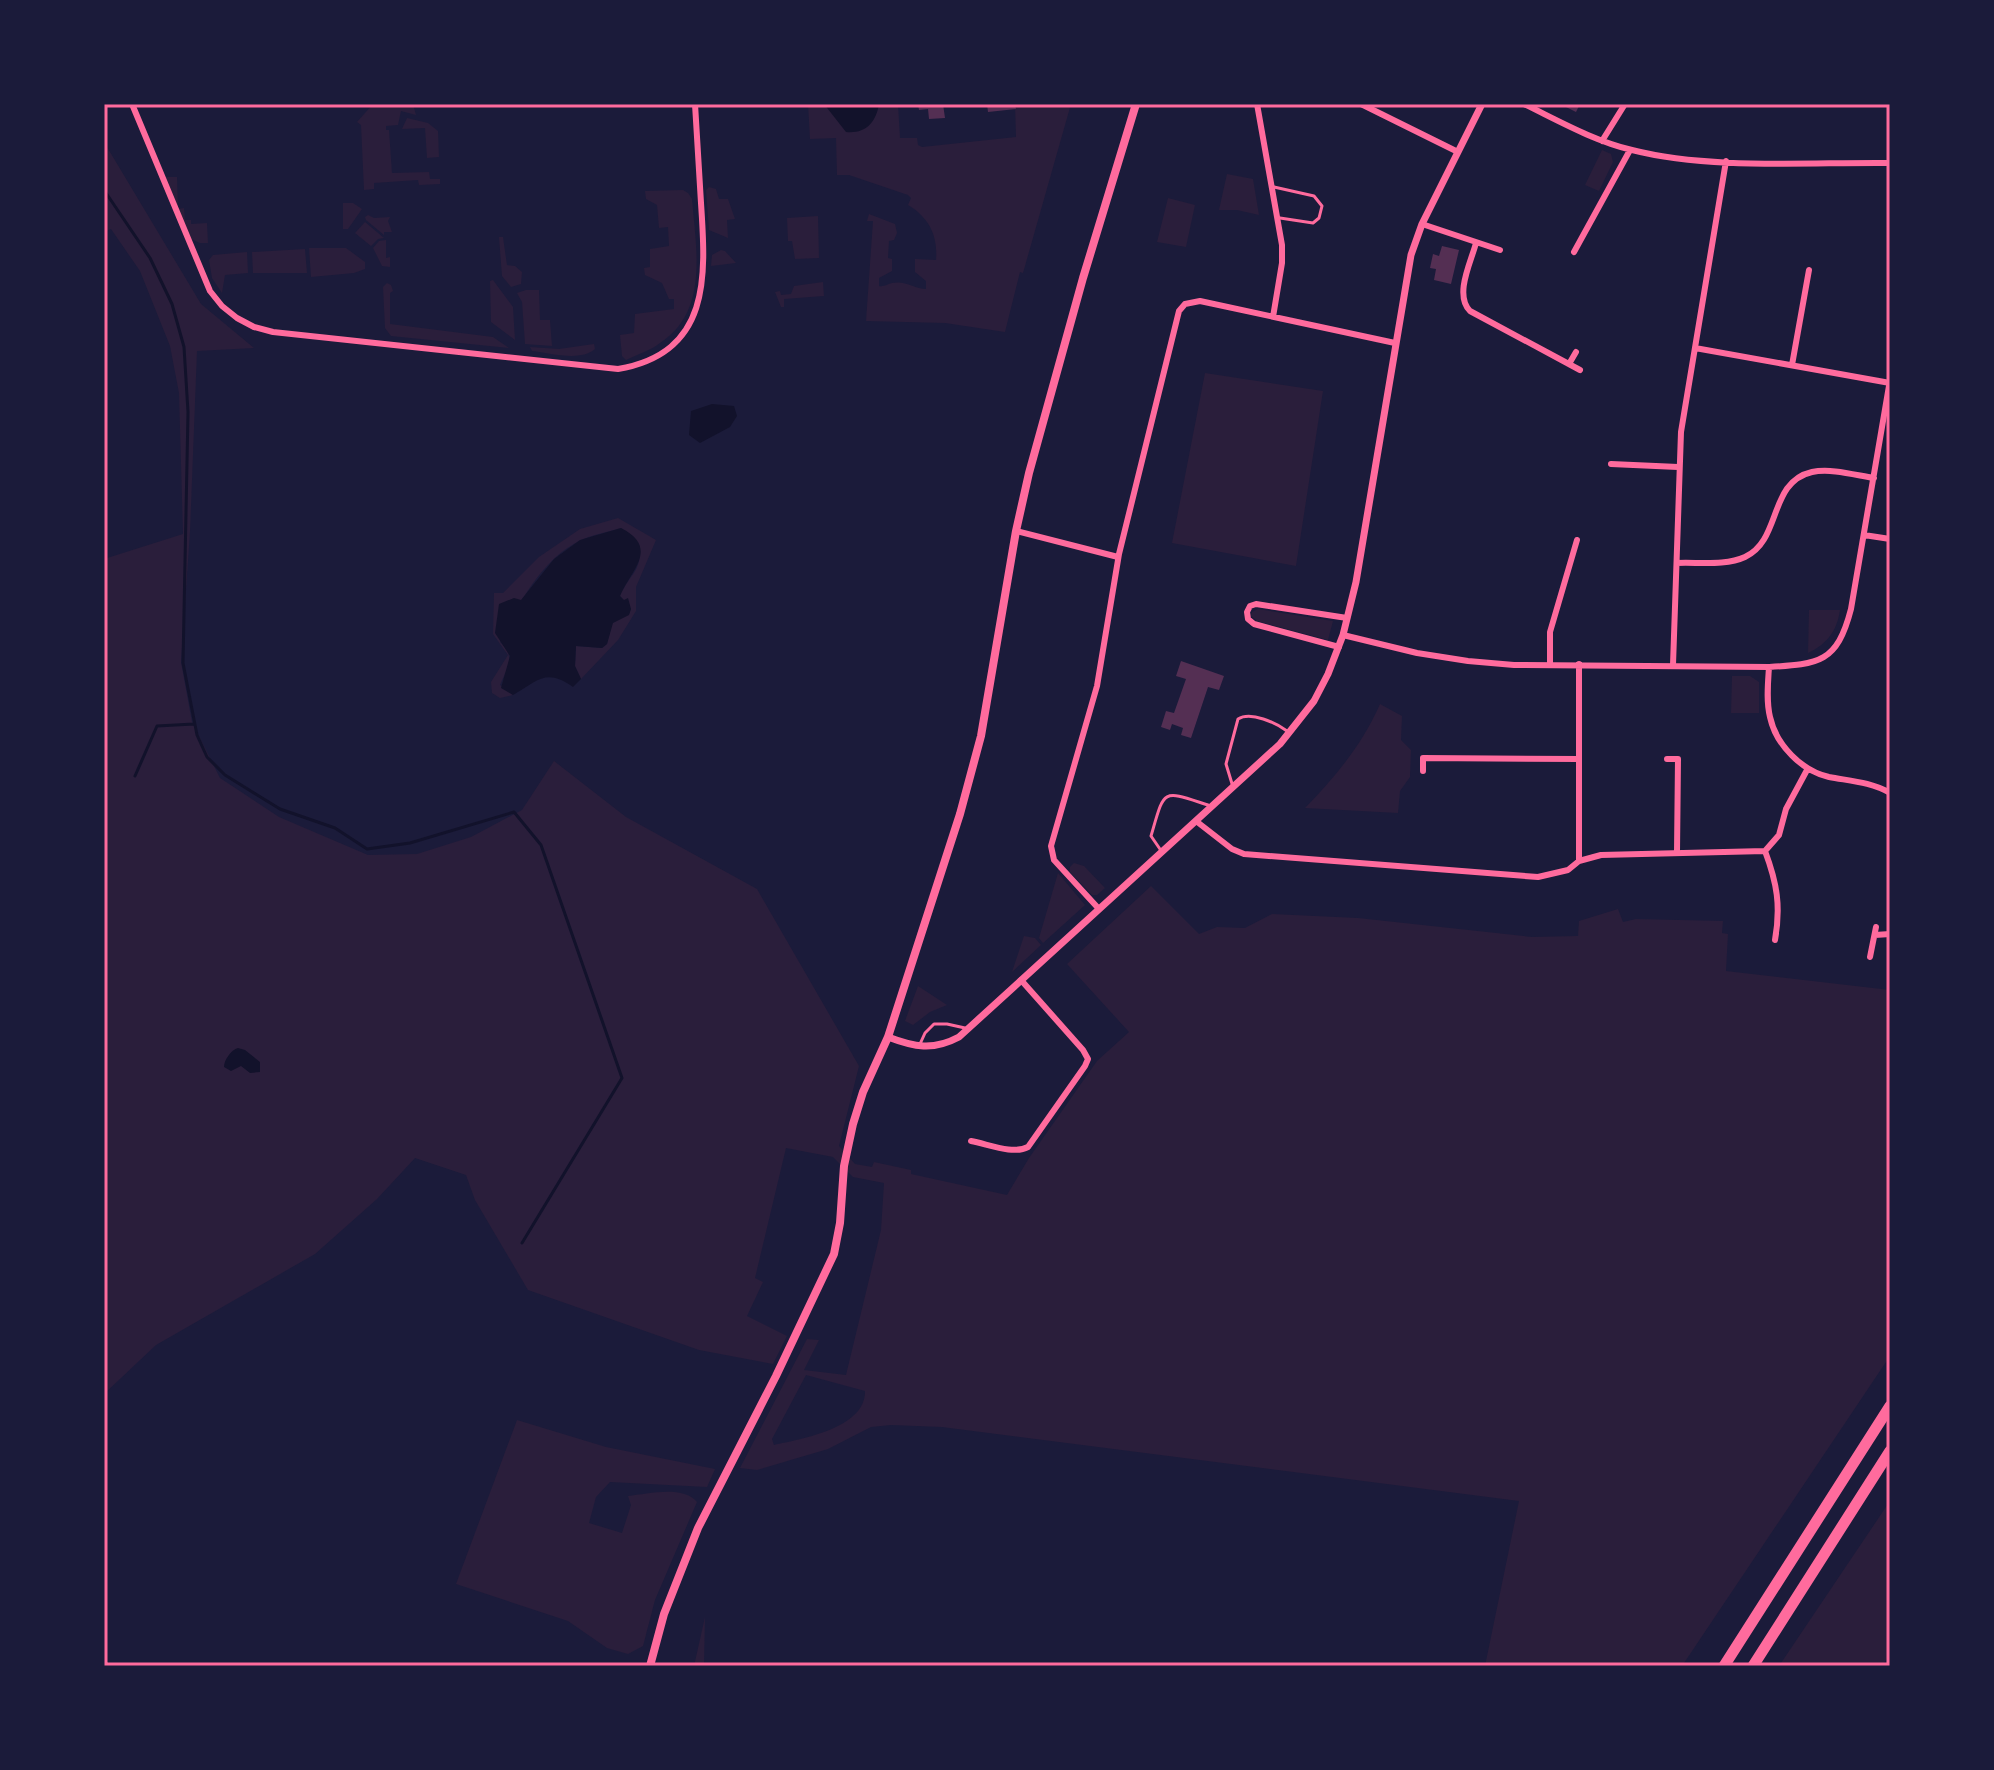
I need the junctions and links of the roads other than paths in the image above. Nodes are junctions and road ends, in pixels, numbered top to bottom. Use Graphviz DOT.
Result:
graph roads {
  1 [pos="132,104"];
  2 [pos="695,104"];
  3 [pos="1136,104"];
  4 [pos="1257,104"];
  5 [pos="1361,104"];
  6 [pos="1482,104"];
  7 [pos="1524,104"];
  8 [pos="1625,104"];
  9 [pos="1602,141"];
  10 [pos="1630,150"];
  11 [pos="1458,152"];
  12 [pos="1726,161"];
  13 [pos="1890,163"];
  14 [pos="1270,186"];
  15 [pos="1278,217"];
  16 [pos="1422,224"];
  17 [pos="1476,243"];
  18 [pos="1500,250"];
  19 [pos="1574,252"];
  20 [pos="1809,270"];
  21 [pos="1273,317"];
  22 [pos="1516,323"];
  23 [pos="1510,332"];
  24 [pos="1395,343"];
  25 [pos="1695,348"];
  26 [pos="1576,352"];
  27 [pos="1569,364"];
  28 [pos="1792,365"];
  29 [pos="1580,370"];
  30 [pos="1890,382"];
  31 [pos="1611,464"];
  32 [pos="1678,467"];
  33 [pos="1874,478"];
  34 [pos="1016,531"];
  35 [pos="1864,535"];
  36 [pos="1890,539"];
  37 [pos="1577,540"];
  38 [pos="1118,557"];
  39 [pos="1677,563"];
  40 [pos="1347,618"];
  41 [pos="1343,635"];
  42 [pos="1339,647"];
  43 [pos="1550,664"];
  44 [pos="1579,664"];
  45 [pos="1673,665"];
  46 [pos="1769,667"];
  47 [pos="1290,733"];
  48 [pos="1579,759"];
  49 [pos="1667,759"];
  50 [pos="1807,770"];
  51 [pos="1423,771"];
  52 [pos="1233,787"];
  53 [pos="1890,793"];
  54 [pos="1212,807"];
  55 [pos="1196,821"];
  56 [pos="1765,851"];
  57 [pos="1162,852"];
  58 [pos="1677,852"];
  59 [pos="1579,861"];
  60 [pos="1099,909"];
  61 [pos="1777,929"];
  62 [pos="1787,931"];
  63 [pos="1890,934"];
  64 [pos="1775,940"];
  65 [pos="1870,957"];
  66 [pos="1021,980"];
  67 [pos="968,1029"];
  68 [pos="888,1037"];
  69 [pos="919,1047"];
  70 [pos="971,1141"];
  71 [pos="1890,1406"];
  72 [pos="1890,1451"];
  73 [pos="650,1666"];
  74 [pos="1722,1666"];
  75 [pos="1753,1666"];
  1 -- 2 [label="street"];
  3 -- 34 [label="main road"];
  4 -- 14 [label="street"];
  5 -- 11 [label="street"];
  6 -- 11 [label="street"];
  7 -- 9 [label="street"];
  8 -- 9 [label="street"];
  9 -- 10 [label="street"];
  10 -- 12 [label="street"];
  10 -- 19 [label="street"];
  11 -- 16 [label="street"];
  12 -- 13 [label="street"];
  12 -- 25 [label="street"];
  14 -- 15 [label="street"];
  14 -- 15 [label="lane"];
  15 -- 21 [label="street"];
  16 -- 17 [label="street"];
  16 -- 24 [label="street"];
  17 -- 18 [label="street"];
  17 -- 23 [label="street"];
  20 -- 28 [label="street"];
  21 -- 24 [label="street"];
  21 -- 38 [label="street"];
  22 -- 23 [label="street"];
  23 -- 27 [label="street"];
  24 -- 40 [label="street"];
  25 -- 28 [label="street"];
  25 -- 32 [label="street"];
  26 -- 27 [label="street"];
  27 -- 29 [label="street"];
  28 -- 30 [label="street"];
  30 -- 33 [label="street"];
  31 -- 32 [label="street"];
  32 -- 39 [label="street"];
  33 -- 35 [label="street"];
  33 -- 39 [label="street"];
  34 -- 38 [label="street"];
  34 -- 68 [label="main road"];
  35 -- 36 [label="street"];
  35 -- 46 [label="street"];
  37 -- 43 [label="street"];
  38 -- 60 [label="street"];
  39 -- 45 [label="street"];
  40 -- 41 [label="street"];
  40 -- 42 [label="street"];
  41 -- 42 [label="street"];
  41 -- 43 [label="street"];
  42 -- 47 [label="street"];
  43 -- 44 [label="street"];
  44 -- 45 [label="street"];
  44 -- 48 [label="street"];
  45 -- 46 [label="street"];
  46 -- 50 [label="street"];
  47 -- 52 [label="street"];
  47 -- 52 [label="lane"];
  48 -- 51 [label="street"];
  48 -- 59 [label="street"];
  49 -- 58 [label="street"];
  50 -- 53 [label="street"];
  50 -- 56 [label="street"];
  52 -- 54 [label="street"];
  54 -- 55 [label="street"];
  54 -- 57 [label="lane"];
  55 -- 57 [label="street"];
  55 -- 59 [label="street"];
  56 -- 58 [label="street"];
  56 -- 61 [label="street"];
  57 -- 60 [label="street"];
  58 -- 59 [label="street"];
  60 -- 66 [label="street"];
  61 -- 62 [label="street"];
  61 -- 64 [label="street"];
  63 -- 65 [label="street"];
  66 -- 67 [label="street"];
  66 -- 70 [label="street"];
  67 -- 69 [label="street"];
  67 -- 69 [label="lane"];
  68 -- 69 [label="street"];
  68 -- 73 [label="main road"];
  71 -- 74 [label="highway"];
  72 -- 75 [label="highway"];
}
